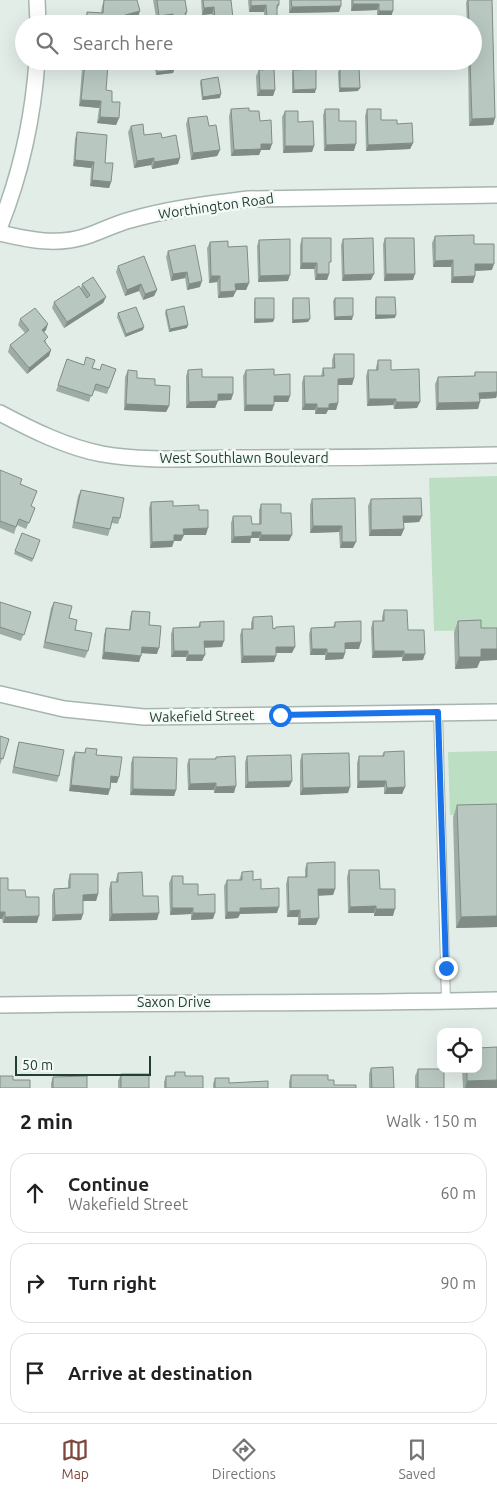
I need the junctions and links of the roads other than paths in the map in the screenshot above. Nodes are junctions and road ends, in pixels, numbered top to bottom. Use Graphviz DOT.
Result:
graph roads {
  1 [pos="37,0"];
  2 [pos="38,15"];
  3 [pos="36,70"];
  4 [pos="497,194"];
  5 [pos="0,226"];
  6 [pos="0,233"];
  7 [pos="0,413"];
  8 [pos="497,456"];
  9 [pos="0,694"];
  10 [pos="438,712"];
  11 [pos="497,712"];
  12 [pos="497,1000"];
  13 [pos="446,1001"];
  14 [pos="0,1005"];
  1 -- 2 [label="street"];
  3 -- 5 [label="street"];
  4 -- 6 [label="street, Worthington Road"];
  7 -- 8 [label="street, West Southlawn Boulevard"];
  9 -- 10 [label="street, Wakefield Street"];
  10 -- 11 [label="street, Wakefield Street"];
  10 -- 13 [label="lane"];
  12 -- 13 [label="street"];
  13 -- 14 [label="street, Saxon Drive"];
}
